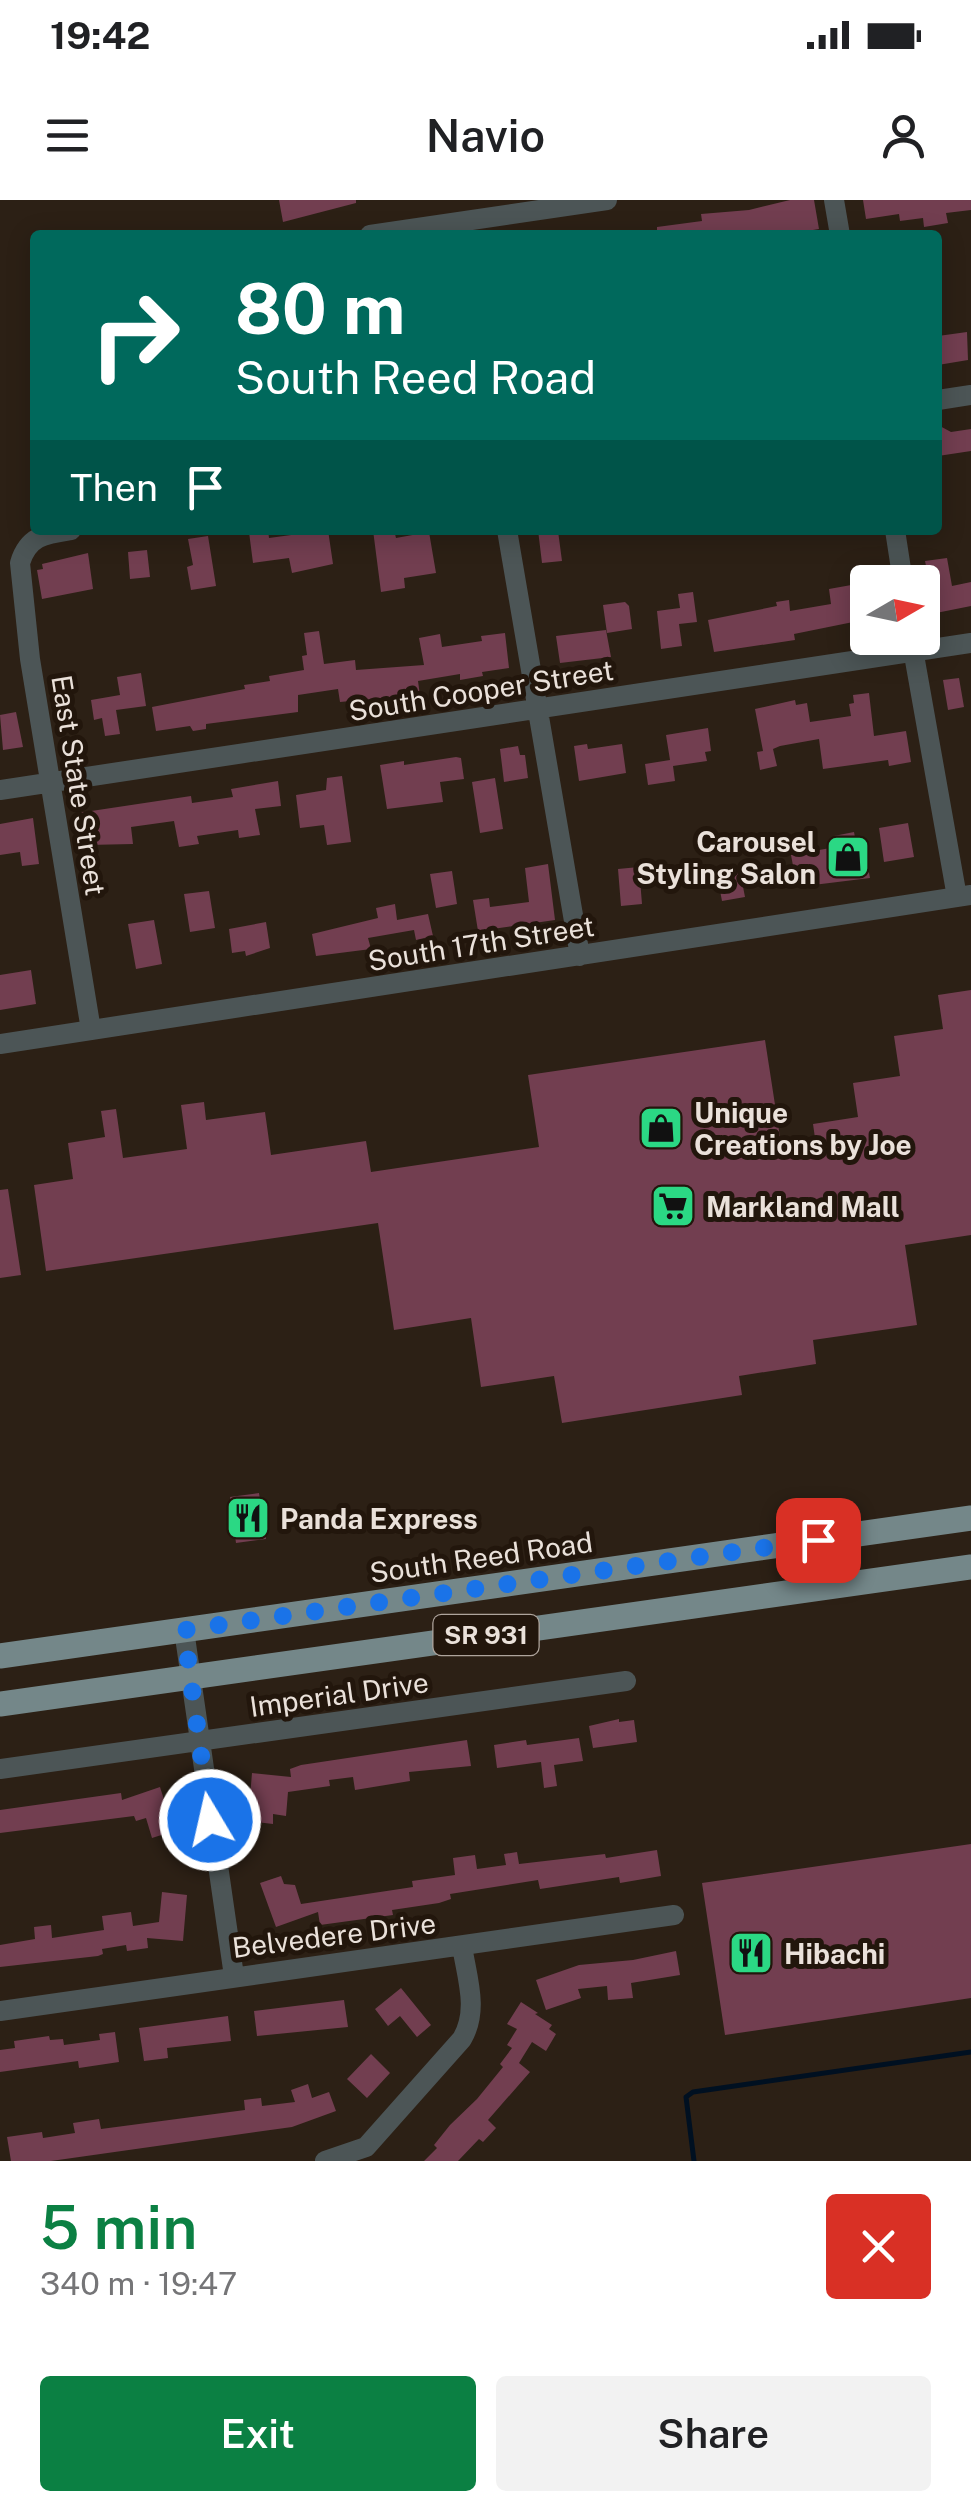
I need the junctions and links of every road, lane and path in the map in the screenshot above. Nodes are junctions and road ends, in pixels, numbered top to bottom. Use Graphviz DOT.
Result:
graph roads {
  1 [pos="450,200"];
  2 [pos="607,200"];
  3 [pos="834,200"];
  4 [pos="455,229"];
  5 [pos="839,230"];
  6 [pos="971,394"];
  7 [pos="942,399"];
  8 [pos="50,535"];
  9 [pos="508,535"];
  10 [pos="896,535"];
  11 [pos="900,565"];
  12 [pos="971,644"];
  13 [pos="940,645"];
  14 [pos="854,655"];
  15 [pos="914,655"];
  16 [pos="539,709"];
  17 [pos="50,783"];
  18 [pos="0,790"];
  19 [pos="964,896"];
  20 [pos="580,956"];
  21 [pos="90,1030"];
  22 [pos="0,1044"];
  23 [pos="971,1518"];
  24 [pos="971,1566"];
  25 [pos="184,1630"];
  26 [pos="0,1656"];
  27 [pos="188,1677"];
  28 [pos="626,1681"];
  29 [pos="0,1704"];
  30 [pos="198,1741"];
  31 [pos="0,1769"];
  32 [pos="674,1914"];
  33 [pos="462,1946"];
  34 [pos="234,1976"];
  35 [pos="0,2011"];
  36 [pos="325,2161"];
  1 -- 4 [label="street"];
  2 -- 4 [label="street"];
  3 -- 5 [label="street"];
  6 -- 7 [label="street"];
  8 -- 17 [label="street, East State Street"];
  9 -- 16 [label="street"];
  10 -- 11 [label="street"];
  12 -- 13 [label="street, South Cooper Street"];
  14 -- 16 [label="street, South Cooper Street"];
  15 -- 19 [label="street"];
  16 -- 17 [label="street, South Cooper Street"];
  16 -- 20 [label="street"];
  17 -- 18 [label="street, South Cooper Street"];
  17 -- 21 [label="street, East State Street"];
  19 -- 20 [label="street, South 17th Street"];
  20 -- 21 [label="street, South 17th Street"];
  21 -- 22 [label="street, South 17th Street"];
  23 -- 25 [label="main road, South Reed Road / SR 931"];
  24 -- 27 [label="main road, SR 931"];
  25 -- 26 [label="main road, South Reed Road / SR 931"];
  25 -- 27 [label="street"];
  27 -- 29 [label="main road, SR 931"];
  27 -- 30 [label="street"];
  28 -- 30 [label="street, Imperial Drive"];
  30 -- 31 [label="street, Imperial Drive"];
  30 -- 34 [label="street"];
  32 -- 33 [label="street, Belvedere Drive"];
  33 -- 34 [label="street, Belvedere Drive"];
  33 -- 36 [label="street"];
  34 -- 35 [label="street, Belvedere Drive"];
}
